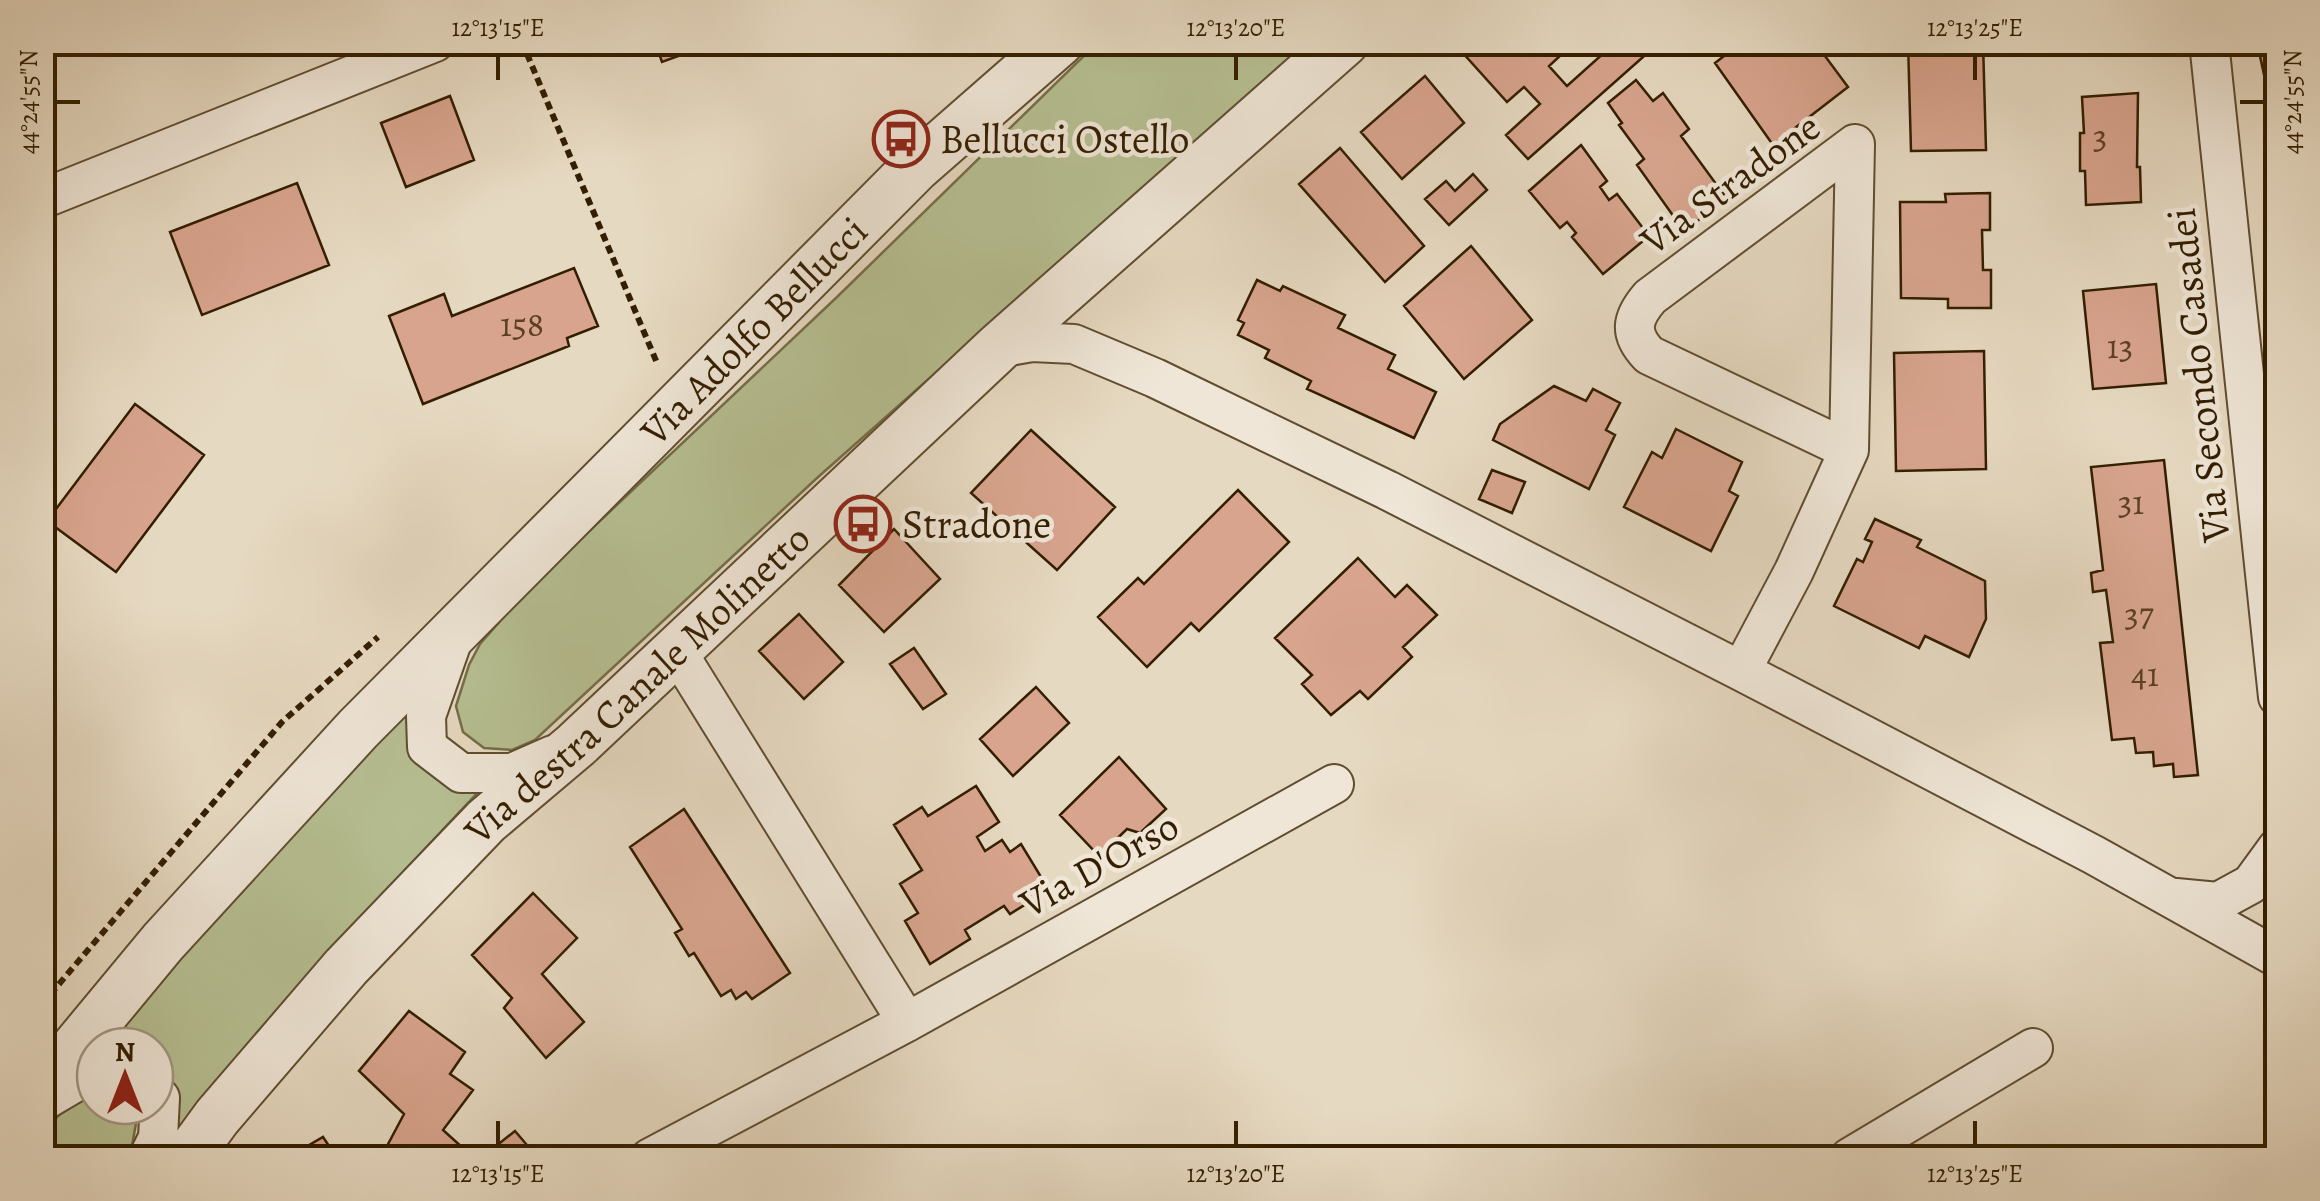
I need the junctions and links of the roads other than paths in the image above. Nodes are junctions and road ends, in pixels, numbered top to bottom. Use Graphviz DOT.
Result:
graph roads {
  1 [pos="434,42"];
  2 [pos="1058,42"];
  3 [pos="1344,42"];
  4 [pos="2209,42"];
  5 [pos="379,56"];
  6 [pos="42,199"];
  7 [pos="998,348"];
  8 [pos="1849,450"];
  9 [pos="456,629"];
  10 [pos="676,650"];
  11 [pos="1741,672"];
  12 [pos="2278,698"];
  13 [pos="576,745"];
  14 [pos="1334,784"];
  15 [pos="2278,847"];
  16 [pos="2168,897"];
  17 [pos="2278,958"];
  18 [pos="908,1022"];
  19 [pos="2033,1048"];
  20 [pos="75,1082"];
  21 [pos="42,1088"];
  22 [pos="42,1102"];
  23 [pos="159,1126"];
  24 [pos="148,1158"];
  25 [pos="186,1158"];
  26 [pos="650,1158"];
  27 [pos="1849,1158"];
  1 -- 5 [label="street"];
  2 -- 9 [label="street, Via Adolfo Bellucci"];
  3 -- 7 [label="street, Via destra Canale Molinetto"];
  4 -- 12 [label="street, Via Secondo Casadei"];
  5 -- 6 [label="street"];
  7 -- 10 [label="street, Via destra Canale Molinetto"];
  7 -- 11 [label="street"];
  8 -- 8 [label="street, Via Stradone"];
  8 -- 11 [label="street, Via Stradone"];
  9 -- 13 [label="street, Via Adolfo Bellucci"];
  9 -- 21 [label="street, Via Adolfo Bellucci"];
  10 -- 13 [label="street, Via destra Canale Molinetto"];
  10 -- 18 [label="street"];
  11 -- 16 [label="street"];
  13 -- 25 [label="street, Via destra Canale Molinetto"];
  14 -- 18 [label="street, Via D'Orso"];
  15 -- 16 [label="street"];
  16 -- 17 [label="street"];
  18 -- 26 [label="street, Via D'Orso"];
  19 -- 27 [label="street"];
  20 -- 22 [label="street"];
  23 -- 24 [label="street"];
}
